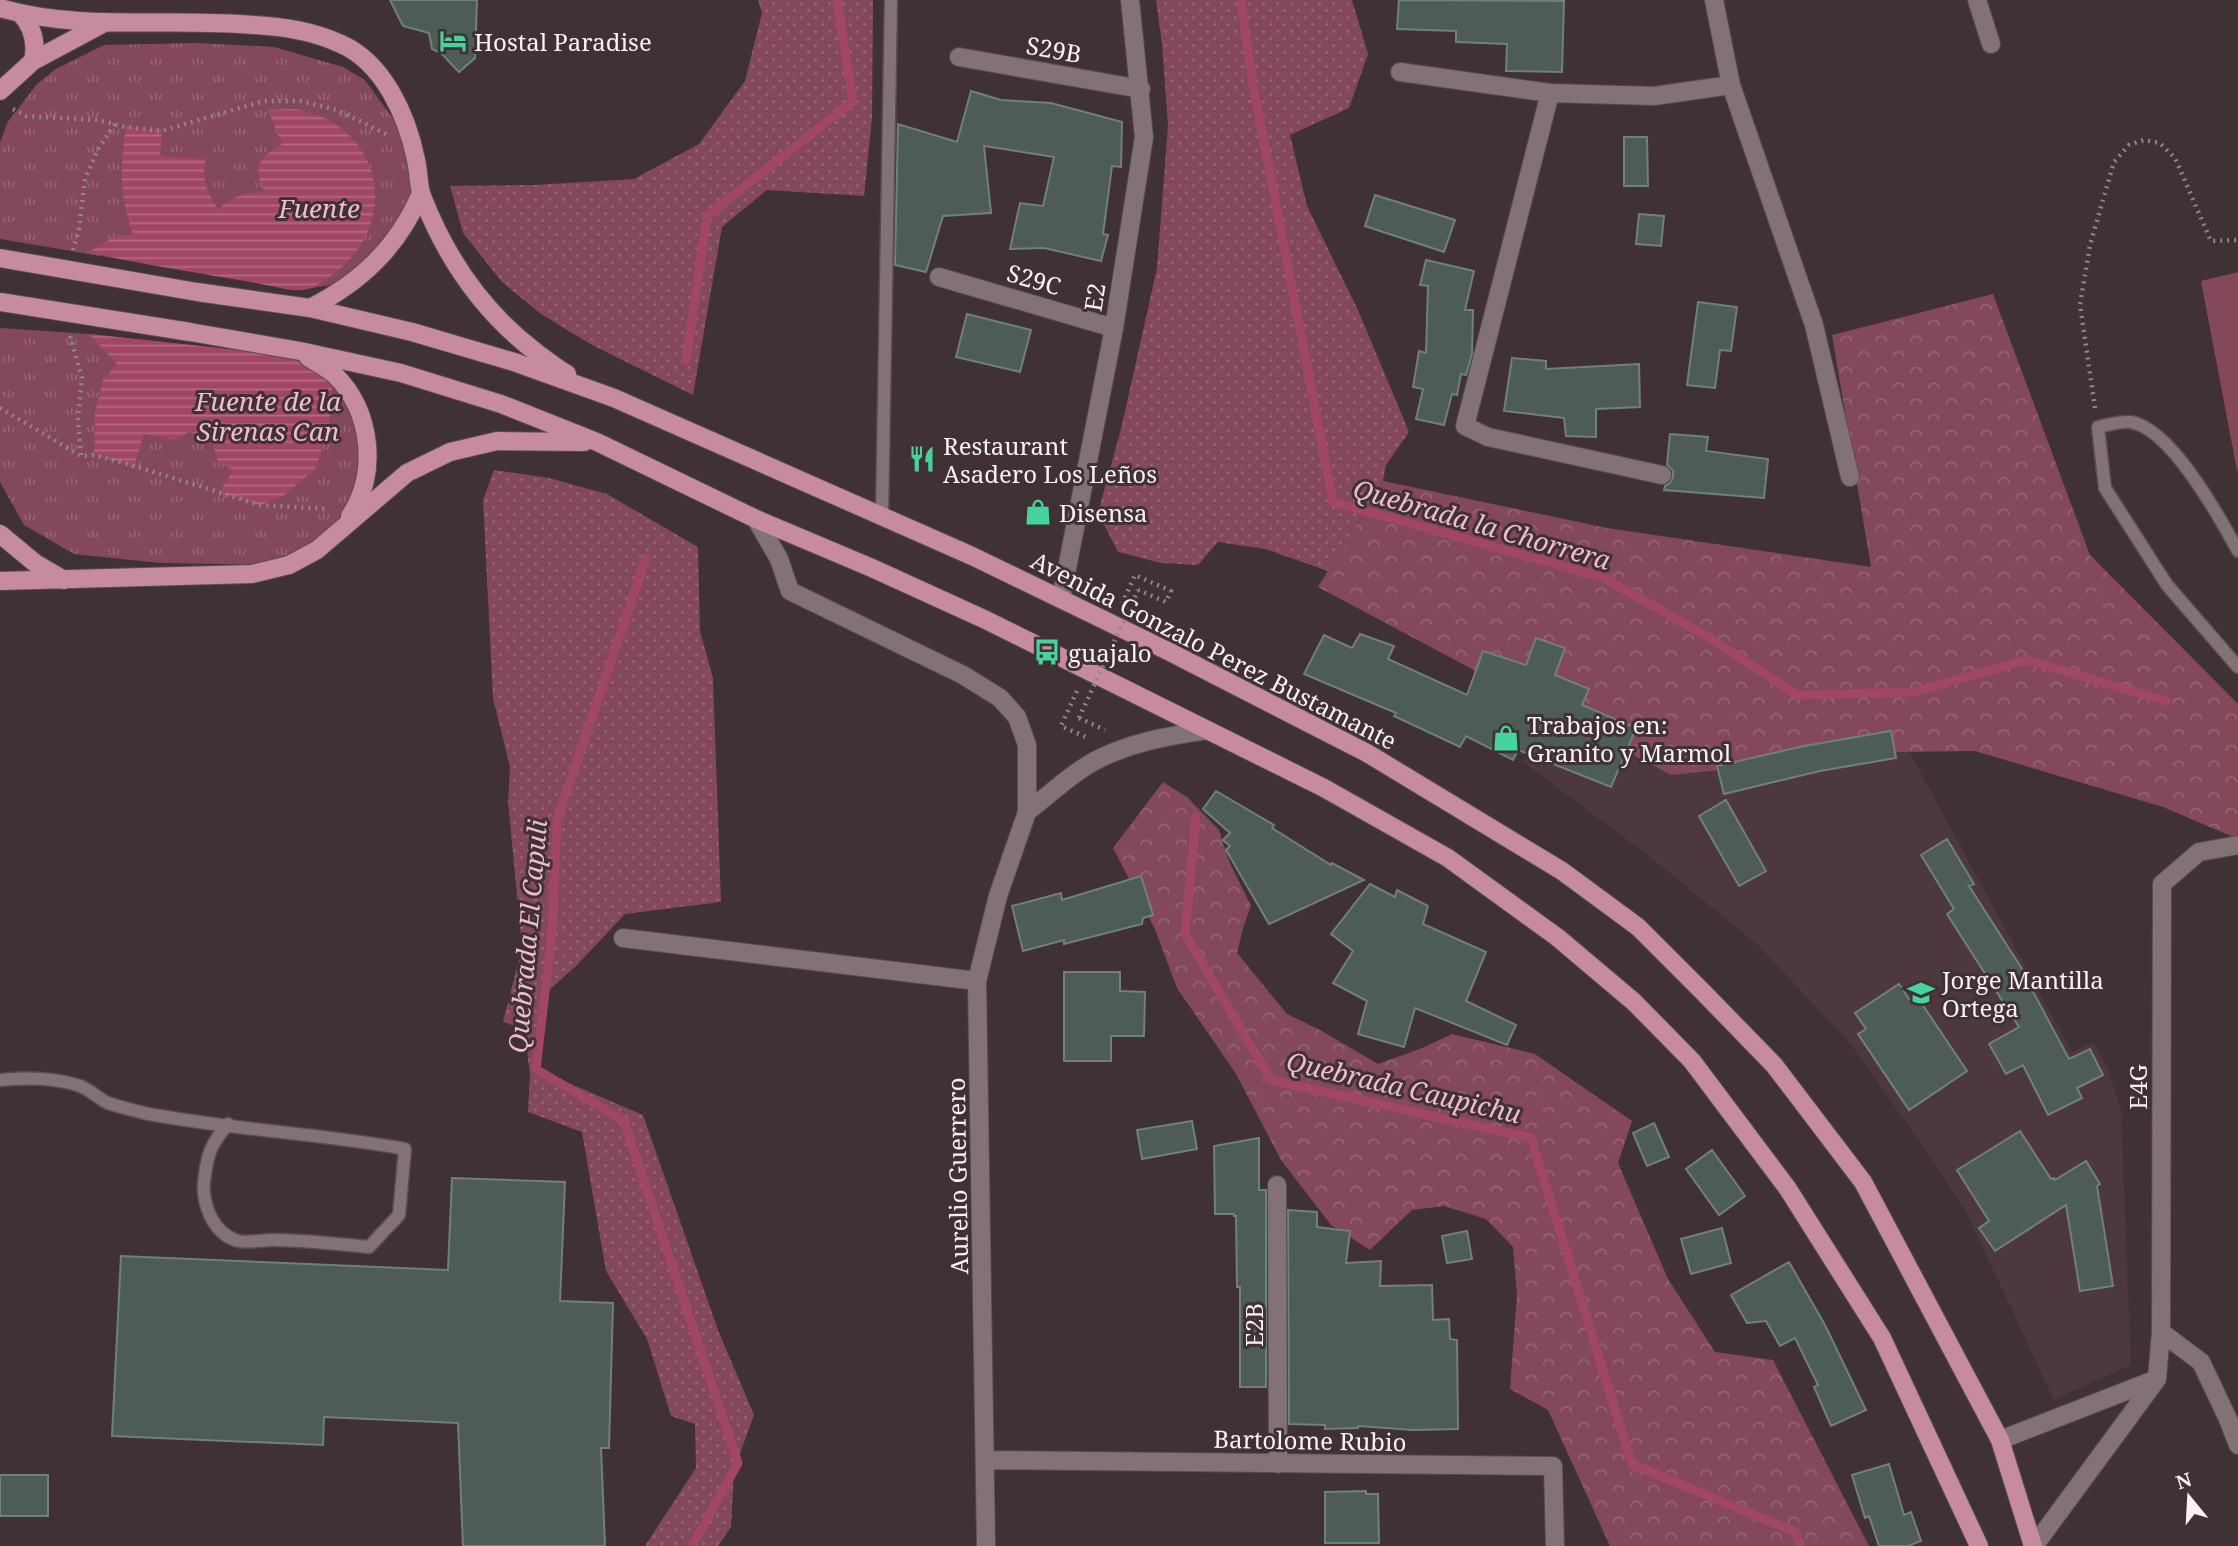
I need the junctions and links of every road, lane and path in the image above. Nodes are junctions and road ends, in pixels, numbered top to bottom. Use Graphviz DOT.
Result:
graph roads {
  1 [pos="891,0"];
  2 [pos="1130,0"];
  3 [pos="1714,0"];
  4 [pos="1977,0"];
  5 [pos="0,8"];
  6 [pos="20,13"];
  7 [pos="106,22"];
  8 [pos="1991,44"];
  9 [pos="959,57"];
  10 [pos="33,61"];
  11 [pos="1400,72"];
  12 [pos="1731,85"];
  13 [pos="1141,89"];
  14 [pos="1550,93"];
  15 [pos="4,99"];
  16 [pos="412,145"];
  17 [pos="421,193"];
  18 [pos="2238,240"];
  19 [pos="0,258"];
  20 [pos="939,277"];
  21 [pos="0,302"];
  22 [pos="310,308"];
  23 [pos="1114,328"];
  24 [pos="299,351"];
  25 [pos="614,398"];
  26 [pos="0,408"];
  27 [pos="2098,427"];
  28 [pos="597,442"];
  29 [pos="1662,475"];
  30 [pos="1850,477"];
  31 [pos="882,516"];
  32 [pos="349,518"];
  33 [pos="756,519"];
  34 [pos="0,534"];
  35 [pos="2238,551"];
  36 [pos="0,571"];
  37 [pos="64,580"];
  38 [pos="0,581"];
  39 [pos="1061,599"];
  40 [pos="1113,624"];
  41 [pos="2238,667"];
  42 [pos="1088,672"];
  43 [pos="1207,730"];
  44 [pos="1104,737"];
  45 [pos="1091,739"];
  46 [pos="1027,812"];
  47 [pos="2238,845"];
  48 [pos="623,937"];
  49 [pos="977,981"];
  50 [pos="0,1080"];
  51 [pos="228,1124"];
  52 [pos="1277,1185"];
  53 [pos="2161,1332"];
  54 [pos="2157,1379"];
  55 [pos="2000,1440"];
  56 [pos="2238,1445"];
  57 [pos="987,1460"];
  58 [pos="1278,1464"];
  59 [pos="986,1546"];
  60 [pos="1555,1546"];
  61 [pos="1979,1546"];
  62 [pos="2033,1546"];
  1 -- 31 [label="lane"];
  2 -- 13 [label="street, E2"];
  3 -- 12 [label="street"];
  4 -- 8 [label="street"];
  5 -- 6 [label="main road"];
  6 -- 7 [label="main road"];
  6 -- 10 [label="main road"];
  7 -- 10 [label="main road"];
  7 -- 16 [label="main road"];
  9 -- 13 [label="street, S29B"];
  10 -- 15 [label="main road"];
  11 -- 14 [label="street"];
  12 -- 14 [label="street"];
  12 -- 30 [label="street"];
  13 -- 23 [label="street, E2"];
  14 -- 29 [label="street"];
  15 -- 16 [label="path"];
  16 -- 17 [label="main road"];
  17 -- 22 [label="main road"];
  17 -- 25 [label="main road"];
  18 -- 27 [label="path"];
  19 -- 22 [label="main road, Avenida Gonzalo Perez Bustamante, bridge"];
  20 -- 23 [label="street, S29C"];
  21 -- 24 [label="main road, bridge"];
  22 -- 25 [label="main road, Avenida Gonzalo Perez Bustamante"];
  23 -- 39 [label="street, E2"];
  24 -- 28 [label="main road"];
  24 -- 32 [label="main road"];
  25 -- 31 [label="main road, Avenida Gonzalo Perez Bustamante"];
  26 -- 32 [label="path"];
  27 -- 35 [label="lane"];
  27 -- 41 [label="lane"];
  28 -- 32 [label="main road"];
  28 -- 33 [label="main road"];
  31 -- 39 [label="main road, Avenida Gonzalo Perez Bustamante"];
  32 -- 37 [label="main road"];
  33 -- 42 [label="main road"];
  33 -- 46 [label="street, Aurelio Guerrero"];
  34 -- 37 [label="main road"];
  36 -- 37 [label="lane"];
  37 -- 38 [label="main road"];
  39 -- 40 [label="main road, Avenida Gonzalo Perez Bustamante"];
  40 -- 44 [label="path, bridge"];
  40 -- 55 [label="main road, Avenida Gonzalo Perez Bustamante"];
  42 -- 43 [label="main road"];
  42 -- 45 [label="path"];
  43 -- 46 [label="street"];
  43 -- 61 [label="main road"];
  46 -- 49 [label="street, Aurelio Guerrero"];
  47 -- 53 [label="street, E4G"];
  48 -- 49 [label="street"];
  49 -- 57 [label="street, Aurelio Guerrero"];
  50 -- 51 [label="lane"];
  51 -- 51 [label="lane"];
  52 -- 58 [label="street, E2B"];
  53 -- 54 [label="street, E4G"];
  53 -- 56 [label="street"];
  54 -- 55 [label="street"];
  54 -- 62 [label="street"];
  55 -- 62 [label="main road, Avenida Gonzalo Perez Bustamante"];
  57 -- 58 [label="street, Bartolome Rubio"];
  57 -- 59 [label="street, Aurelio Guerrero"];
  58 -- 60 [label="street, Bartolome Rubio"];
}
